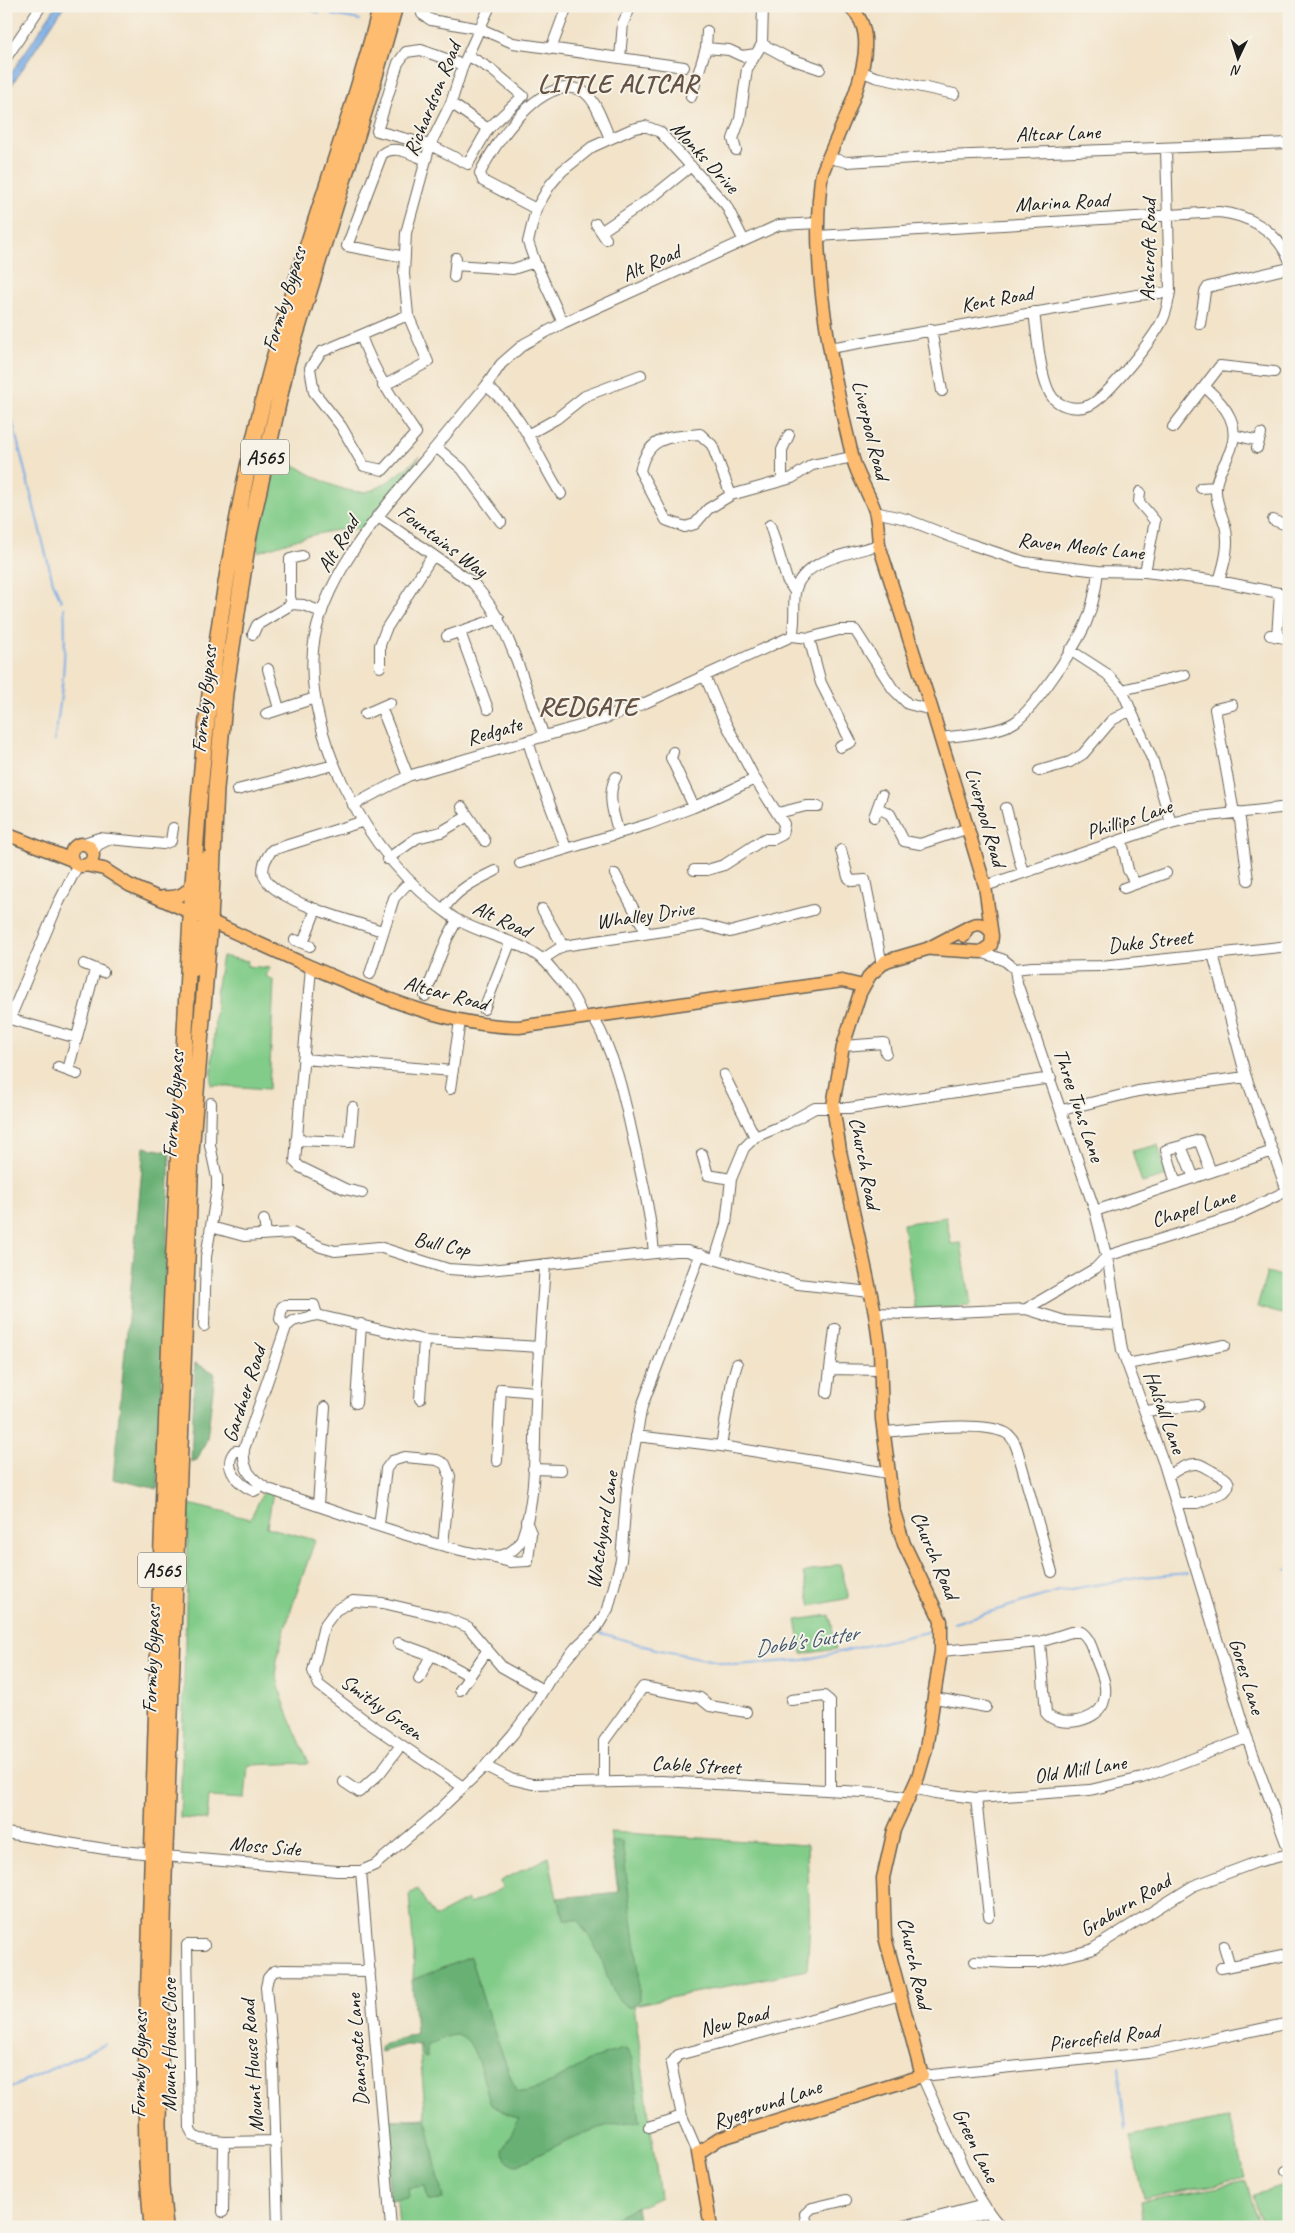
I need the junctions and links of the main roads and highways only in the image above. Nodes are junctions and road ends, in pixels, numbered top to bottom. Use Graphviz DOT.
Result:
graph roads {
  1 [pos="381,6"];
  2 [pos="395,6"];
  3 [pos="848,6"];
  4 [pos="216,789"];
  5 [pos="6,834"];
  6 [pos="77,846"];
  7 [pos="52,852"];
  8 [pos="84,860"];
  9 [pos="194,879"];
  10 [pos="985,889"];
  11 [pos="156,897"];
  12 [pos="192,913"];
  13 [pos="210,922"];
  14 [pos="968,927"];
  15 [pos="233,932"];
  16 [pos="992,934"];
  17 [pos="927,949"];
  18 [pos="976,952"];
  19 [pos="207,954"];
  20 [pos="863,986"];
  21 [pos="184,1047"];
  22 [pos="159,1855"];
  23 [pos="922,2076"];
  24 [pos="712,2225"];
  25 [pos="152,2227"];
  26 [pos="165,2227"];
  1 -- 9 [label="highway, Formby Bypass / A565"];
  2 -- 4 [label="highway, Formby Bypass / A565"];
  3 -- 10 [label="main road, Liverpool Road"];
  4 -- 12 [label="main road"];
  4 -- 13 [label="highway, Formby Bypass / A565"];
  5 -- 7 [label="main road, Altcar Road"];
  6 -- 7 [label="main road"];
  6 -- 8 [label="main road"];
  6 -- 8 [label="main road"];
  7 -- 8 [label="main road, Altcar Road"];
  8 -- 11 [label="main road, Altcar Road"];
  9 -- 11 [label="main road"];
  9 -- 12 [label="highway, Formby Bypass / A565"];
  10 -- 14 [label="main road, Liverpool Road"];
  10 -- 16 [label="main road, Liverpool Road"];
  11 -- 12 [label="main road, Altcar Road"];
  12 -- 13 [label="main road, Altcar Road"];
  12 -- 21 [label="highway, Formby Bypass / A565"];
  13 -- 15 [label="main road, Altcar Road"];
  13 -- 19 [label="highway, Formby Bypass / A565"];
  13 -- 21 [label="main road"];
  14 -- 16 [label="main road"];
  14 -- 17 [label="main road"];
  14 -- 18 [label="main road"];
  15 -- 19 [label="main road"];
  15 -- 20 [label="main road, Altcar Road"];
  16 -- 18 [label="main road"];
  17 -- 18 [label="main road"];
  17 -- 20 [label="main road"];
  19 -- 22 [label="highway, Formby Bypass / A565"];
  20 -- 23 [label="main road, Church Road"];
  21 -- 22 [label="highway, Formby Bypass / A565"];
  22 -- 25 [label="highway, Formby Bypass / A565"];
  22 -- 26 [label="highway, Formby Bypass / A565"];
  23 -- 24 [label="main road, Ryeground Lane"];
}
